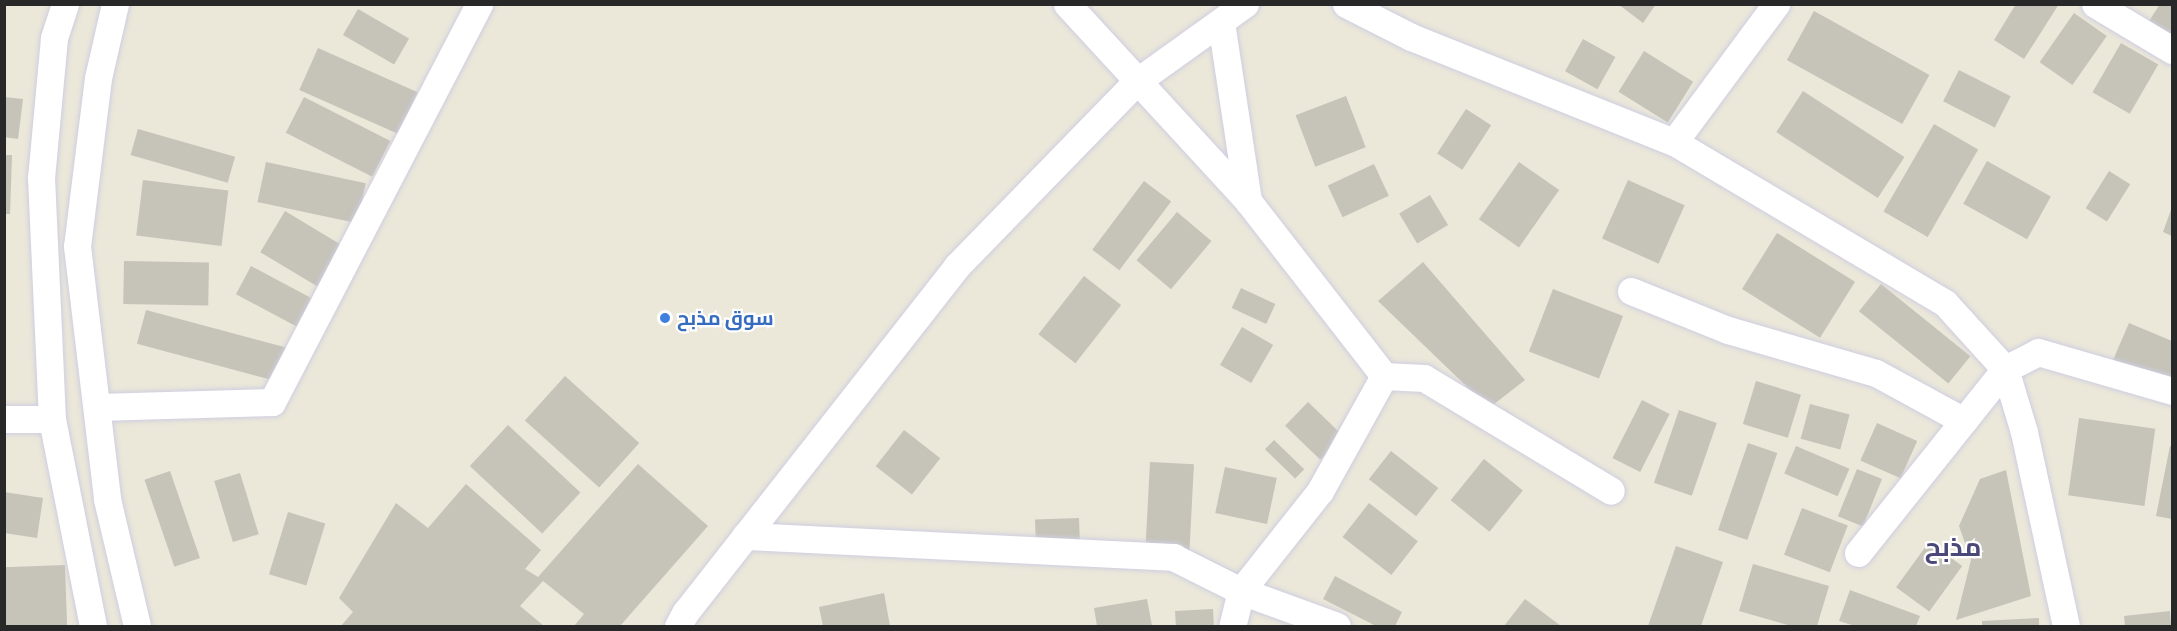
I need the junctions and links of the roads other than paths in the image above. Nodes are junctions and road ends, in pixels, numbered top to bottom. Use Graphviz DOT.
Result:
graph roads {
  1 [pos="65,4"];
  2 [pos="115,4"];
  3 [pos="478,4"];
  4 [pos="1067,4"];
  5 [pos="1245,4"];
  6 [pos="1346,4"];
  7 [pos="1776,4"];
  8 [pos="2095,4"];
  9 [pos="1221,22"];
  10 [pos="2172,50"];
  11 [pos="1136,82"];
  12 [pos="45,130"];
  13 [pos="90,139"];
  14 [pos="1674,142"];
  15 [pos="1248,201"];
  16 [pos="1630,291"];
  17 [pos="2005,369"];
  18 [pos="1383,376"];
  19 [pos="2172,391"];
  20 [pos="97,407"];
  21 [pos="4,419"];
  22 [pos="52,419"];
  23 [pos="1964,421"];
  24 [pos="1611,491"];
  25 [pos="745,536"];
  26 [pos="1857,552"];
  27 [pos="1241,591"];
  28 [pos="93,627"];
  29 [pos="136,627"];
  30 [pos="678,627"];
  31 [pos="1232,627"];
  32 [pos="1337,627"];
  33 [pos="2066,627"];
  1 -- 12 [label="street"];
  2 -- 13 [label="street"];
  3 -- 20 [label="street"];
  4 -- 11 [label="street"];
  5 -- 9 [label="street"];
  6 -- 14 [label="street"];
  7 -- 14 [label="street"];
  8 -- 10 [label="street"];
  9 -- 11 [label="street"];
  9 -- 15 [label="street"];
  11 -- 15 [label="street"];
  11 -- 25 [label="street"];
  12 -- 13 [label="street"];
  12 -- 22 [label="street"];
  13 -- 20 [label="street"];
  14 -- 17 [label="street"];
  15 -- 18 [label="street"];
  16 -- 23 [label="street"];
  17 -- 19 [label="street"];
  17 -- 23 [label="street"];
  17 -- 33 [label="street"];
  18 -- 24 [label="street"];
  18 -- 27 [label="street"];
  20 -- 29 [label="street"];
  21 -- 22 [label="street"];
  22 -- 28 [label="street"];
  23 -- 26 [label="street"];
  25 -- 27 [label="street"];
  25 -- 30 [label="street"];
  27 -- 31 [label="street"];
  27 -- 32 [label="street"];
}
